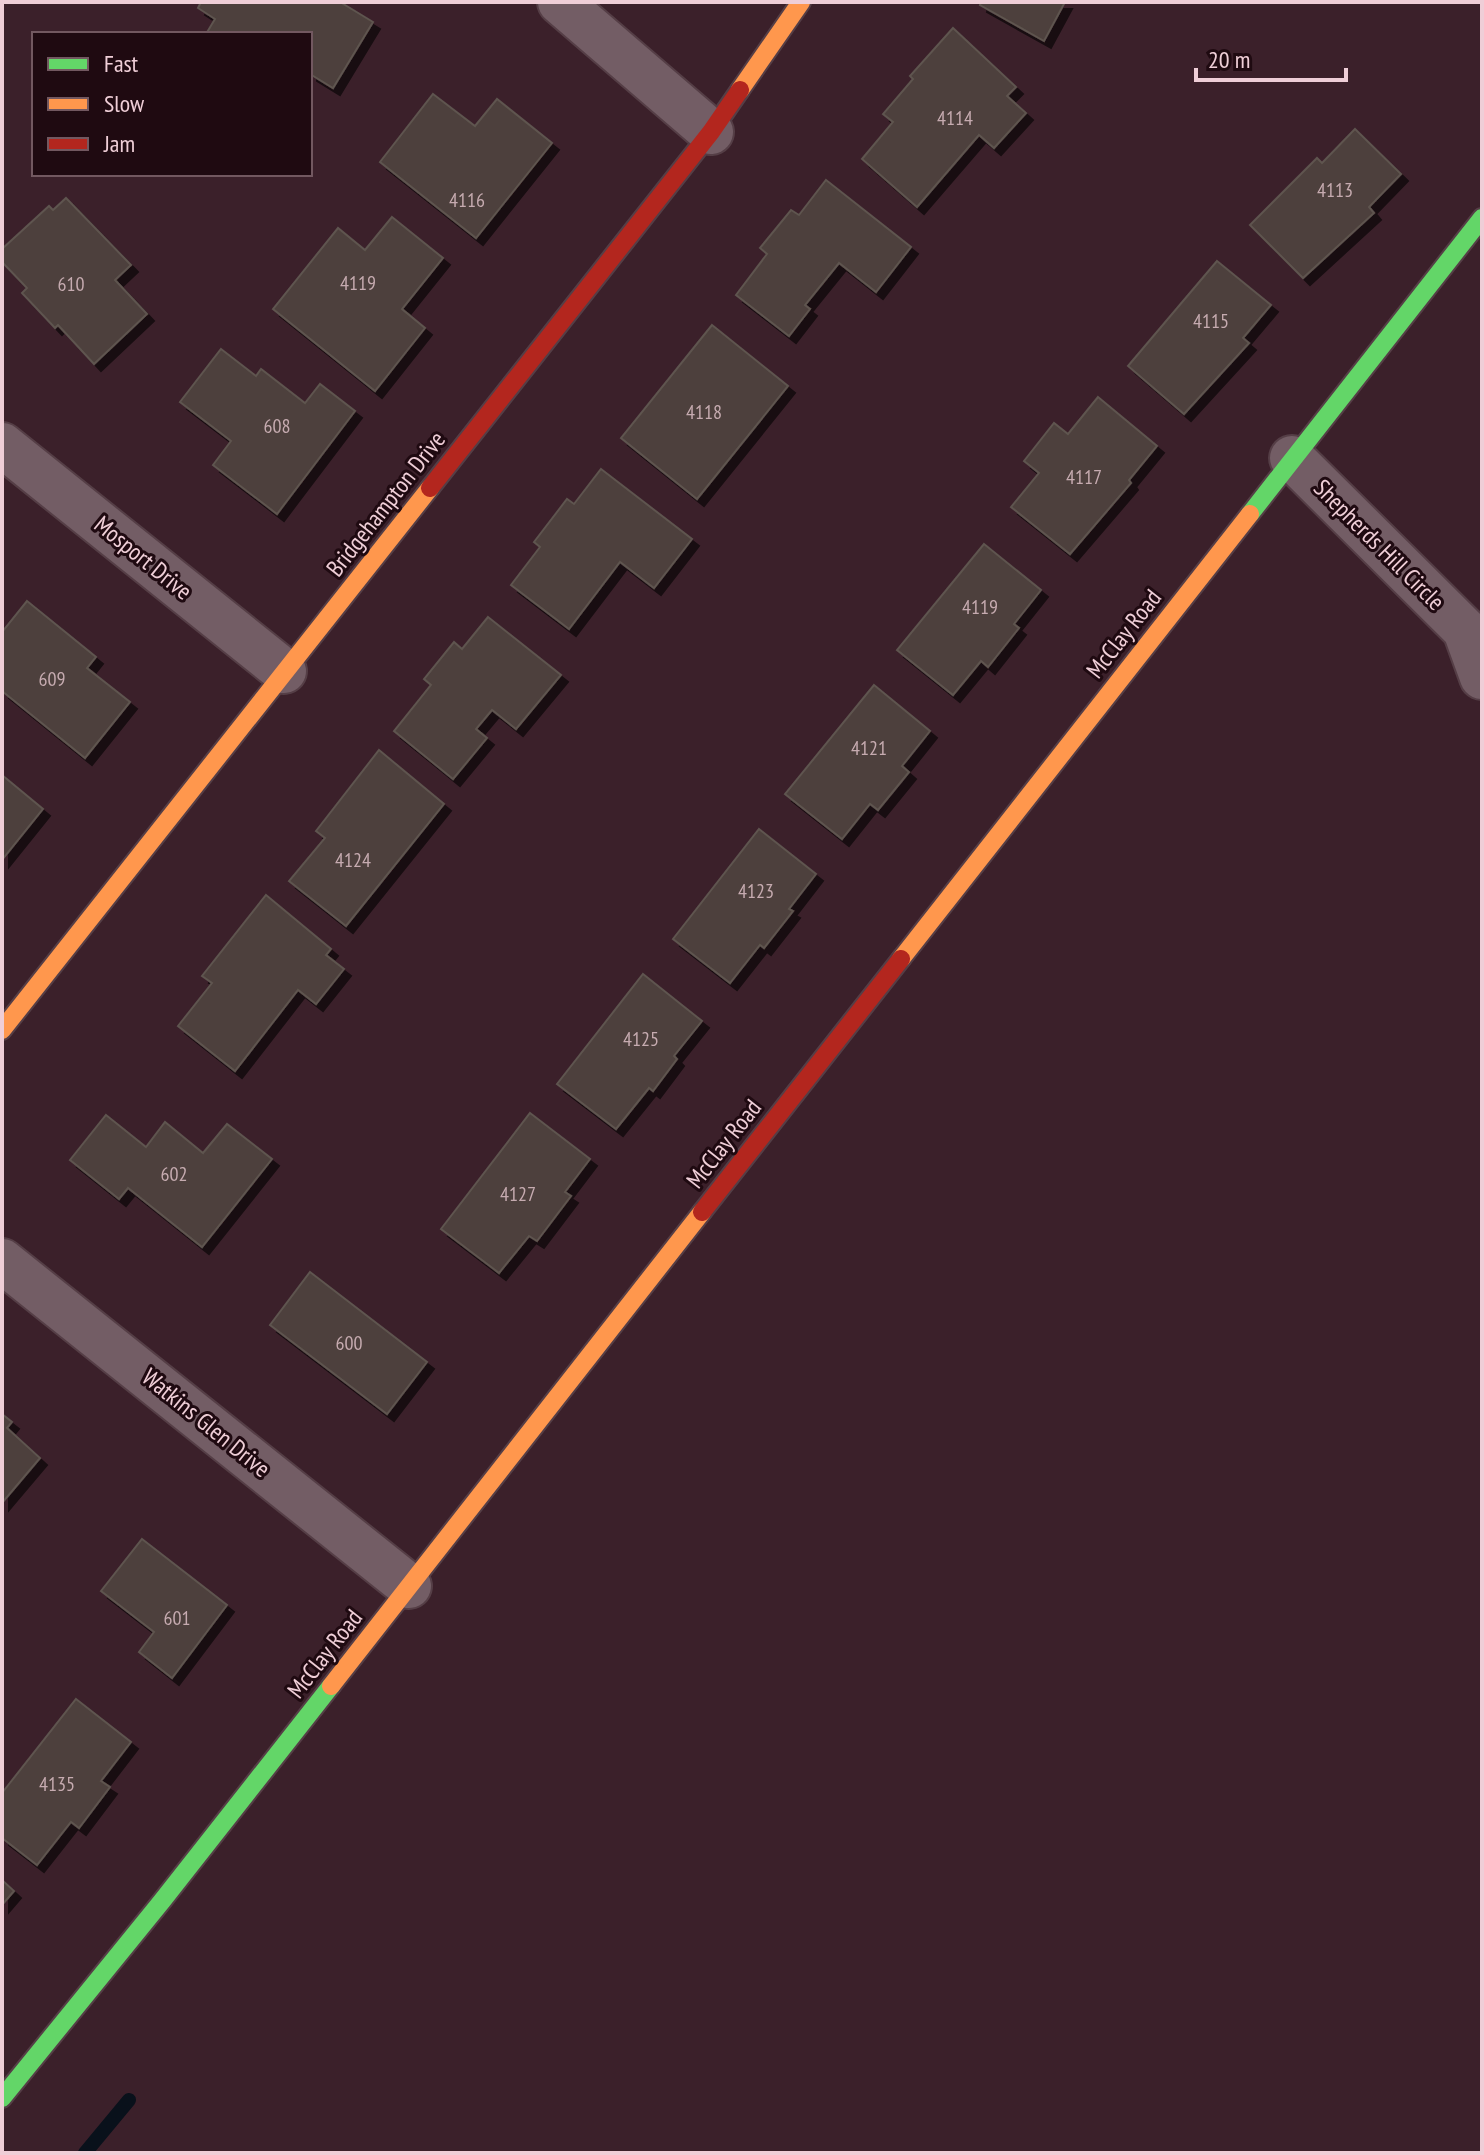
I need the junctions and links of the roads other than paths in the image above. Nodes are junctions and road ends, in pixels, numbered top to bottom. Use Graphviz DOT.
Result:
graph roads {
  1 [pos="560,2"];
  2 [pos="801,2"];
  3 [pos="711,132"];
  4 [pos="1482,218"];
  5 [pos="2,445"];
  6 [pos="1292,458"];
  7 [pos="284,671"];
  8 [pos="1482,677"];
  9 [pos="2,1030"];
  10 [pos="2,1261"];
  11 [pos="409,1586"];
  12 [pos="2,2098"];
  1 -- 3 [label="street"];
  2 -- 3 [label="main road, Bridgehampton Drive"];
  3 -- 7 [label="main road, Bridgehampton Drive"];
  4 -- 6 [label="main road, McClay Road"];
  5 -- 7 [label="street, Mosport Drive"];
  6 -- 8 [label="street, Shepherds Hill Circle"];
  6 -- 11 [label="main road, McClay Road"];
  7 -- 9 [label="main road, Bridgehampton Drive"];
  10 -- 11 [label="street, Watkins Glen Drive"];
  11 -- 12 [label="main road, McClay Road"];
}
